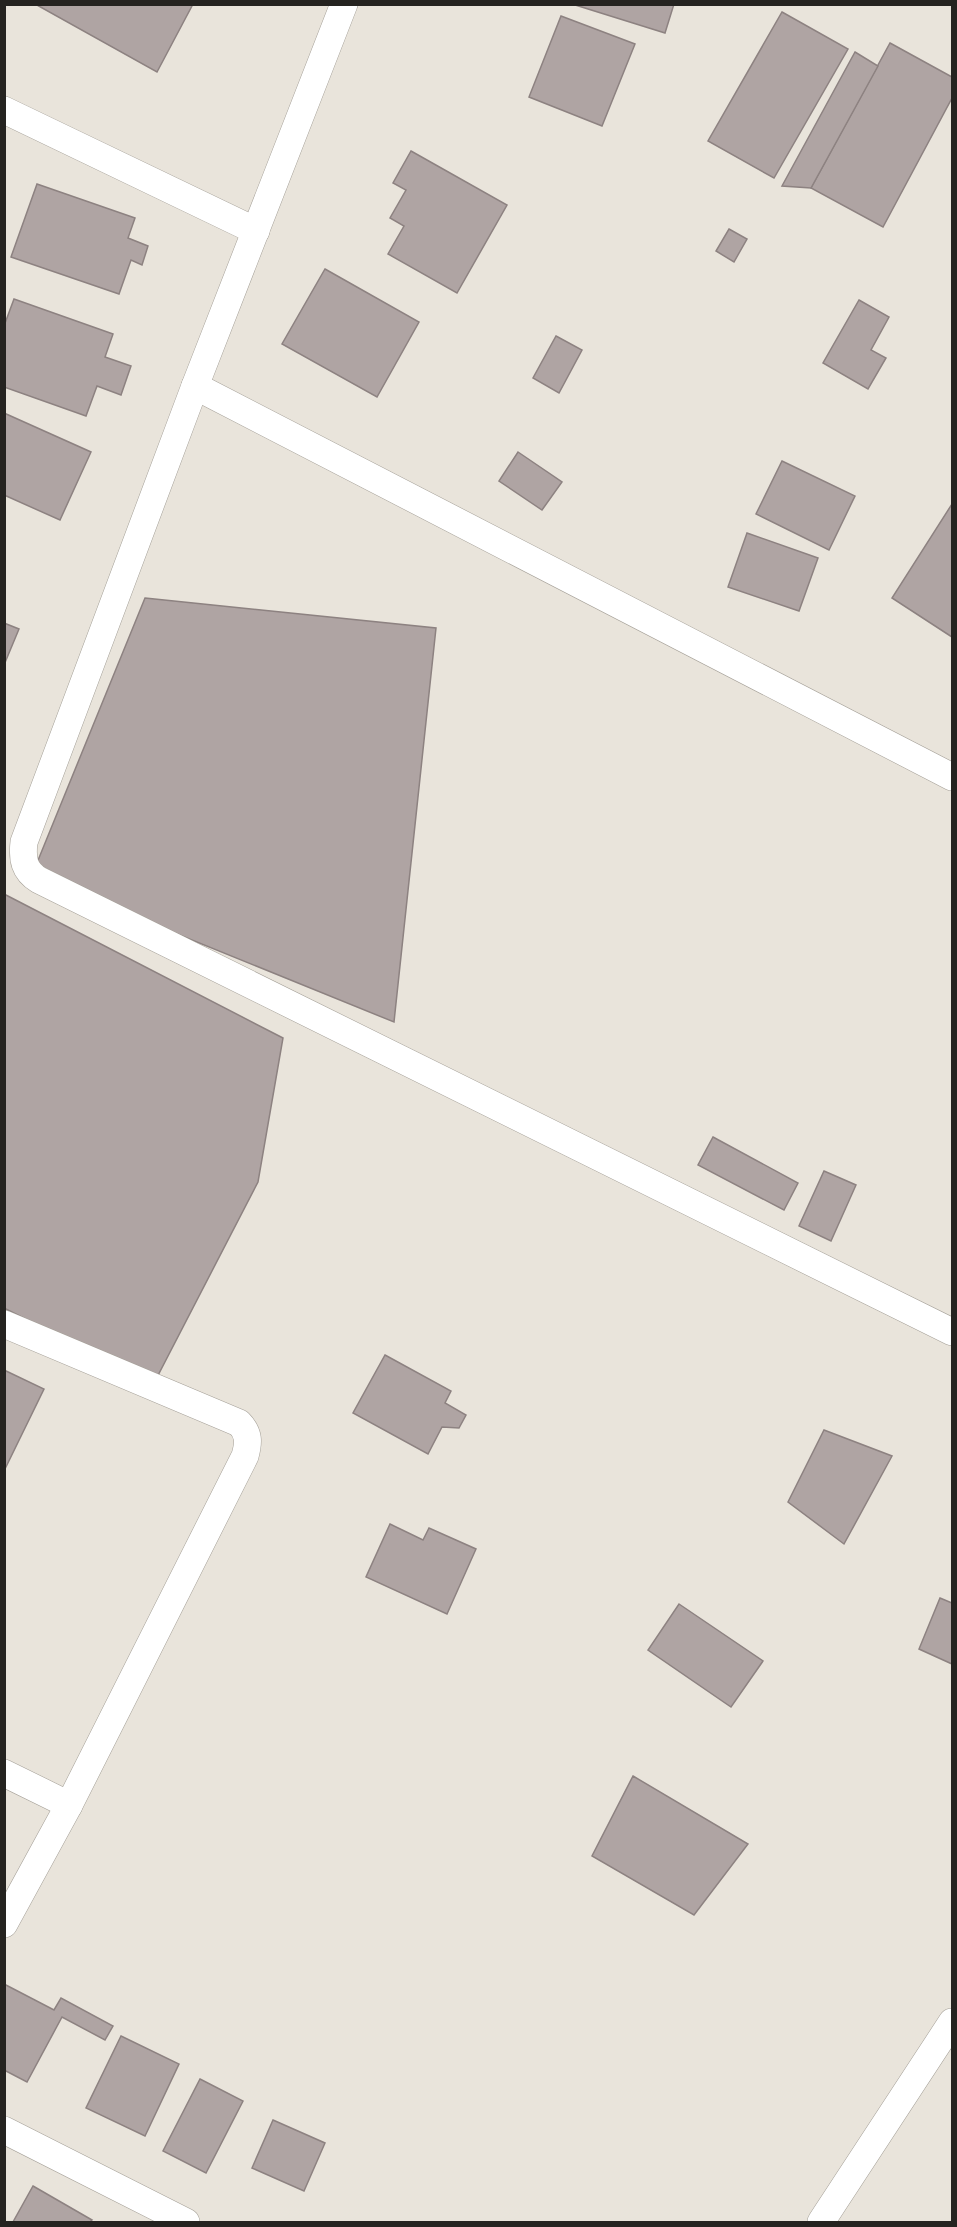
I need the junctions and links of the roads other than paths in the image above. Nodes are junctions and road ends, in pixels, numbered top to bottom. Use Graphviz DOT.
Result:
graph roads {
  1 [pos="344,4"];
  2 [pos="4,110"];
  3 [pos="256,231"];
  4 [pos="195,387"];
  5 [pos="952,777"];
  6 [pos="4,1324"];
  7 [pos="952,1332"];
  8 [pos="4,1773"];
  9 [pos="69,1805"];
  10 [pos="4,1924"];
  11 [pos="952,2022"];
  12 [pos="4,2130"];
  13 [pos="186,2223"];
  14 [pos="821,2223"];
  1 -- 3 [label="street"];
  2 -- 3 [label="street"];
  3 -- 4 [label="street"];
  4 -- 5 [label="street"];
  4 -- 7 [label="street"];
  6 -- 9 [label="street"];
  8 -- 9 [label="street"];
  9 -- 10 [label="street"];
  11 -- 14 [label="street"];
  12 -- 13 [label="street"];
}
